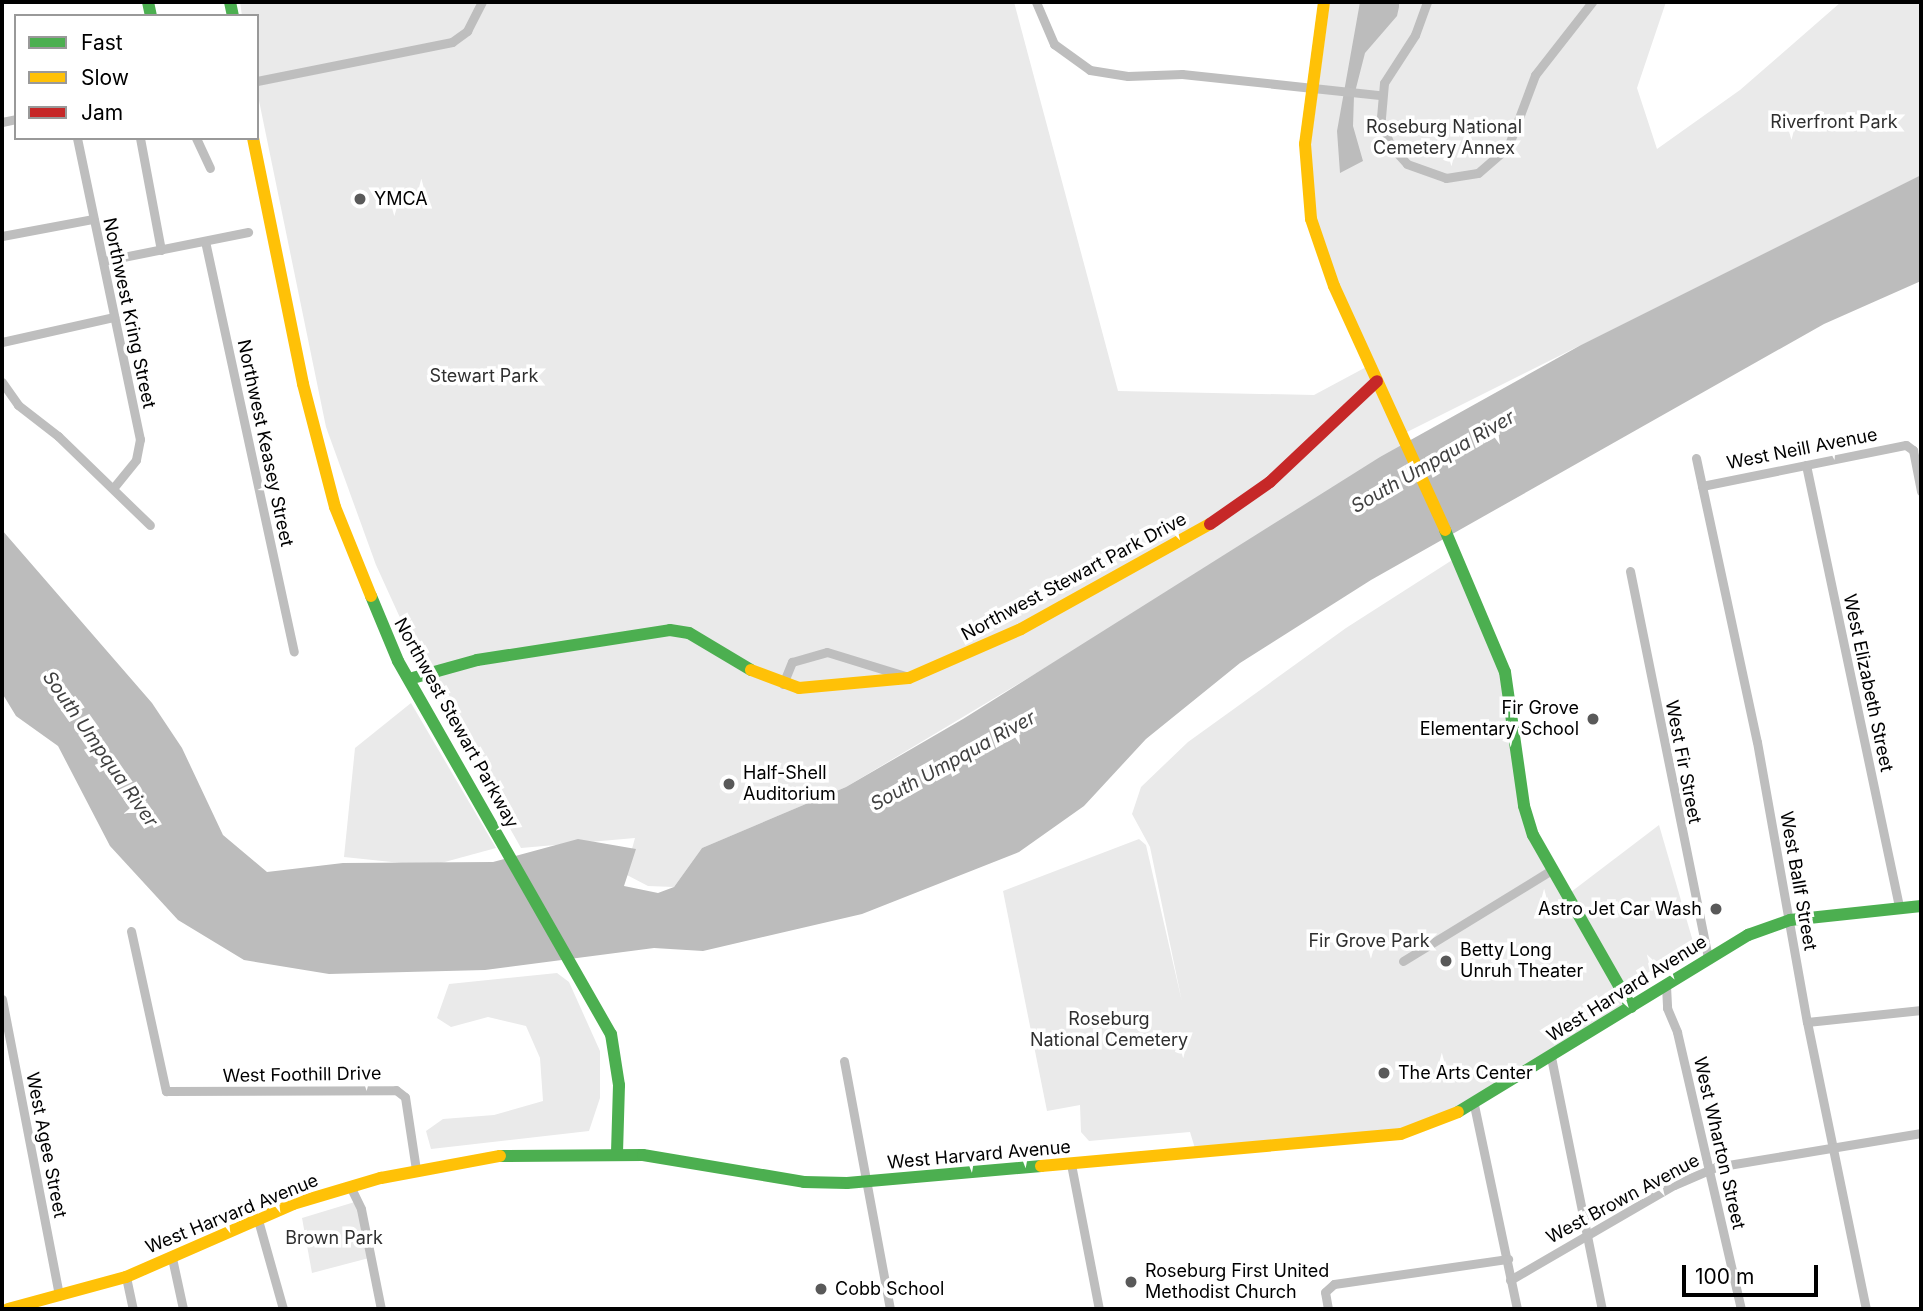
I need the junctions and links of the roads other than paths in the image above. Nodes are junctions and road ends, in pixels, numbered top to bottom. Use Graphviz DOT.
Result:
graph roads {
  1 [pos="482,2"];
  2 [pos="1036,2"];
  3 [pos="1324,2"];
  4 [pos="1427,2"];
  5 [pos="1592,2"];
  6 [pos="259,81"];
  7 [pos="1310,86"];
  8 [pos="1380,95"];
  9 [pos="76,140"];
  10 [pos="140,140"];
  11 [pos="197,140"];
  12 [pos="253,140"];
  13 [pos="210,168"];
  14 [pos="93,219"];
  15 [pos="248,232"];
  16 [pos="2,236"];
  17 [pos="205,241"];
  18 [pos="161,250"];
  19 [pos="103,261"];
  20 [pos="114,317"];
  21 [pos="2,342"];
  22 [pos="1377,381"];
  23 [pos="2,383"];
  24 [pos="1696,458"];
  25 [pos="1806,464"];
  26 [pos="1702,486"];
  27 [pos="114,487"];
  28 [pos="1921,491"];
  29 [pos="150,525"];
  30 [pos="1630,570"];
  31 [pos="294,651"];
  32 [pos="909,678"];
  33 [pos="409,679"];
  34 [pos="783,684"];
  35 [pos="1550,871"];
  36 [pos="1921,906"];
  37 [pos="1899,908"];
  38 [pos="1790,920"];
  39 [pos="131,931"];
  40 [pos="1708,958"];
  41 [pos="1404,961"];
  42 [pos="1666,986"];
  43 [pos="2,999"];
  44 [pos="1631,1007"];
  45 [pos="1921,1010"];
  46 [pos="1807,1022"];
  47 [pos="1551,1057"];
  48 [pos="844,1061"];
  49 [pos="1474,1105"];
  50 [pos="1921,1133"];
  51 [pos="1833,1145"];
  52 [pos="617,1153"];
  53 [pos="1071,1164"];
  54 [pos="416,1170"];
  55 [pos="1707,1170"];
  56 [pos="867,1182"];
  57 [pos="350,1186"];
  58 [pos="258,1220"];
  59 [pos="1587,1236"];
  60 [pos="172,1258"];
  61 [pos="1508,1259"];
  62 [pos="126,1277"];
  63 [pos="1510,1280"];
  64 [pos="59,1296"];
  65 [pos="43,1305"];
  66 [pos="8,1309"];
  67 [pos="133,1309"];
  68 [pos="183,1309"];
  69 [pos="283,1309"];
  70 [pos="380,1309"];
  71 [pos="890,1309"];
  72 [pos="1098,1309"];
  73 [pos="1328,1309"];
  74 [pos="1517,1309"];
  75 [pos="1602,1309"];
  76 [pos="1741,1309"];
  77 [pos="1866,1309"];
  1 -- 6 [label="street"];
  2 -- 7 [label="street"];
  3 -- 7 [label="main road"];
  4 -- 8 [label="street"];
  5 -- 8 [label="street"];
  7 -- 8 [label="street"];
  7 -- 22 [label="main road"];
  9 -- 14 [label="street, Northwest Kring Street"];
  10 -- 18 [label="street"];
  11 -- 13 [label="street"];
  12 -- 33 [label="main road, Northwest Stewart Parkway"];
  14 -- 16 [label="street"];
  14 -- 19 [label="street, Northwest Kring Street"];
  15 -- 17 [label="street"];
  17 -- 18 [label="street"];
  17 -- 31 [label="street, Northwest Keasey Street"];
  18 -- 19 [label="street"];
  19 -- 20 [label="street, Northwest Kring Street"];
  20 -- 21 [label="street"];
  20 -- 27 [label="street, Northwest Kring Street"];
  22 -- 32 [label="main road, Northwest Stewart Park Drive"];
  22 -- 35 [label="main road"];
  23 -- 27 [label="street"];
  24 -- 26 [label="street, West Ballf Street"];
  25 -- 26 [label="street, West Neill Avenue"];
  25 -- 28 [label="street, West Neill Avenue"];
  25 -- 37 [label="street, West Elizabeth Street"];
  26 -- 38 [label="street, West Ballf Street"];
  27 -- 29 [label="street"];
  30 -- 40 [label="street, West Fir Street"];
  32 -- 34 [label="main road, Northwest Stewart Park Drive"];
  32 -- 34 [label="street"];
  33 -- 34 [label="main road, Northwest Stewart Park Drive"];
  33 -- 52 [label="main road, Northwest Stewart Parkway"];
  35 -- 41 [label="street"];
  35 -- 44 [label="main road"];
  36 -- 37 [label="main road, West Harvard Avenue"];
  37 -- 38 [label="main road, West Harvard Avenue"];
  38 -- 40 [label="main road, West Harvard Avenue"];
  38 -- 46 [label="street, West Ballf Street"];
  39 -- 54 [label="street, West Foothill Drive"];
  40 -- 42 [label="main road, West Harvard Avenue"];
  42 -- 44 [label="main road, West Harvard Avenue"];
  42 -- 55 [label="street, West Wharton Street"];
  43 -- 64 [label="street, West Agee Street"];
  44 -- 47 [label="main road, West Harvard Avenue"];
  45 -- 46 [label="street"];
  46 -- 51 [label="street, West Ballf Street"];
  47 -- 49 [label="main road, West Harvard Avenue"];
  47 -- 59 [label="street"];
  48 -- 56 [label="street"];
  49 -- 53 [label="main road, West Harvard Avenue"];
  49 -- 61 [label="street"];
  50 -- 51 [label="street, West Brown Avenue"];
  51 -- 55 [label="street, West Brown Avenue"];
  51 -- 77 [label="street, West Ballf Street"];
  52 -- 54 [label="main road, West Harvard Avenue"];
  52 -- 56 [label="main road, West Harvard Avenue"];
  53 -- 56 [label="main road, West Harvard Avenue"];
  53 -- 72 [label="street"];
  54 -- 57 [label="main road, West Harvard Avenue"];
  55 -- 59 [label="street, West Brown Avenue"];
  55 -- 76 [label="street, West Wharton Street"];
  56 -- 71 [label="street"];
  57 -- 58 [label="main road, West Harvard Avenue"];
  57 -- 70 [label="street"];
  58 -- 60 [label="main road, West Harvard Avenue"];
  58 -- 69 [label="street"];
  59 -- 63 [label="street, West Brown Avenue"];
  59 -- 75 [label="street"];
  60 -- 62 [label="main road, West Harvard Avenue"];
  60 -- 68 [label="street"];
  61 -- 63 [label="street"];
  61 -- 73 [label="street"];
  62 -- 64 [label="main road, West Harvard Avenue"];
  62 -- 67 [label="street"];
  63 -- 74 [label="street"];
  64 -- 65 [label="main road, West Harvard Avenue"];
  65 -- 66 [label="main road, West Harvard Avenue"];
}
